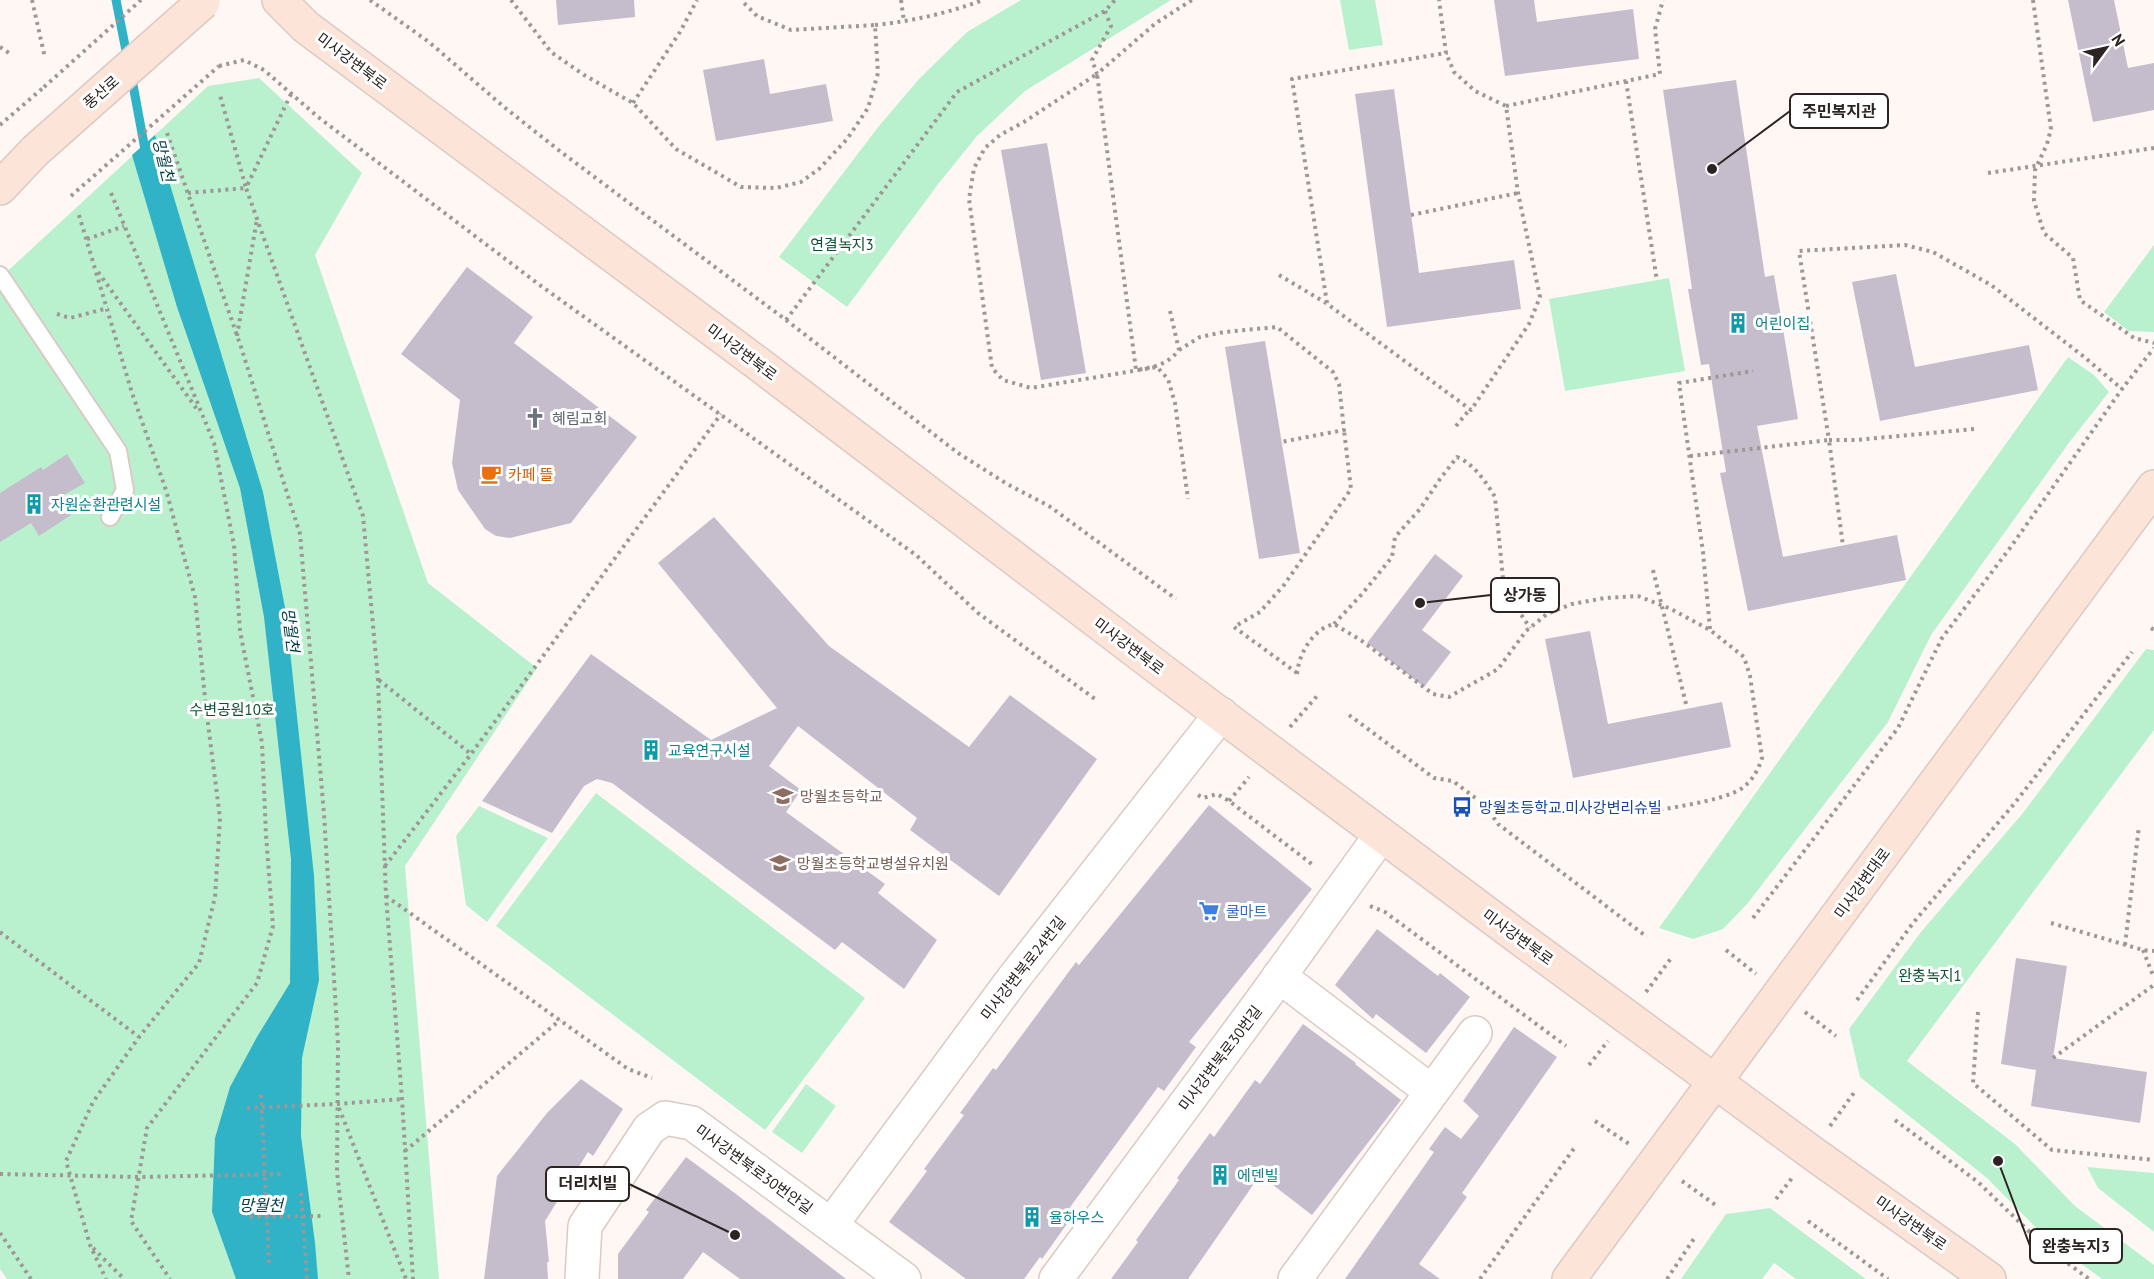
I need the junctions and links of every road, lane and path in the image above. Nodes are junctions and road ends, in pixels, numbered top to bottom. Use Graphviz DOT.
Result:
graph roads {
  1 [pos="32,0"];
  2 [pos="141,0"];
  3 [pos="279,0"];
  4 [pos="370,0"];
  5 [pos="511,0"];
  6 [pos="697,0"];
  7 [pos="741,0"];
  8 [pos="901,0"];
  9 [pos="983,0"];
  10 [pos="1115,0"];
  11 [pos="1192,0"];
  12 [pos="1439,0"];
  13 [pos="1663,0"];
  14 [pos="2032,0"];
  15 [pos="205,1"];
  16 [pos="1105,11"];
  17 [pos="904,22"];
  18 [pos="875,25"];
  19 [pos="0,47"];
  20 [pos="9,53"];
  21 [pos="1446,53"];
  22 [pos="45,58"];
  23 [pos="1097,74"];
  24 [pos="1626,81"];
  25 [pos="291,94"];
  26 [pos="220,95"];
  27 [pos="633,103"];
  28 [pos="1506,106"];
  29 [pos="0,124"];
  30 [pos="167,133"];
  31 [pos="2154,148"];
  32 [pos="2037,166"];
  33 [pos="1988,173"];
  34 [pos="0,188"];
  35 [pos="246,188"];
  36 [pos="111,193"];
  37 [pos="188,193"];
  38 [pos="1518,193"];
  39 [pos="70,196"];
  40 [pos="79,215"];
  41 [pos="1411,215"];
  42 [pos="257,218"];
  43 [pos="124,226"];
  44 [pos="87,238"];
  45 [pos="96,269"];
  46 [pos="0,275"];
  47 [pos="1279,275"];
  48 [pos="1657,281"];
  49 [pos="19,303"];
  50 [pos="1326,303"];
  51 [pos="108,308"];
  52 [pos="1170,311"];
  53 [pos="786,320"];
  54 [pos="237,336"];
  55 [pos="2154,343"];
  56 [pos="2154,348"];
  57 [pos="1179,350"];
  58 [pos="1156,367"];
  59 [pos="1136,370"];
  60 [pos="1753,371"];
  61 [pos="2122,389"];
  62 [pos="1472,410"];
  63 [pos="721,414"];
  64 [pos="204,419"];
  65 [pos="1456,426"];
  66 [pos="1974,429"];
  67 [pos="1344,430"];
  68 [pos="1829,440"];
  69 [pos="1281,442"];
  70 [pos="1690,456"];
  71 [pos="2154,487"];
  72 [pos="1188,499"];
  73 [pos="110,517"];
  74 [pos="1843,546"];
  75 [pos="1653,570"];
  76 [pos="1176,598"];
  77 [pos="1662,605"];
  78 [pos="1334,624"];
  79 [pos="1530,628"];
  80 [pos="1710,630"];
  81 [pos="2132,652"];
  82 [pos="378,680"];
  83 [pos="1095,699"];
  84 [pos="1687,708"];
  85 [pos="1221,714"];
  86 [pos="1348,715"];
  87 [pos="471,754"];
  88 [pos="1203,798"];
  89 [pos="1634,814"];
  90 [pos="2139,826"];
  91 [pos="1381,835"];
  92 [pos="1313,865"];
  93 [pos="385,867"];
  94 [pos="386,896"];
  95 [pos="1370,906"];
  96 [pos="1753,918"];
  97 [pos="2051,922"];
  98 [pos="0,932"];
  99 [pos="1647,936"];
  100 [pos="2124,945"];
  101 [pos="2143,950"];
  102 [pos="2154,951"];
  103 [pos="1279,976"];
  104 [pos="2154,978"];
  105 [pos="2154,985"];
  106 [pos="1857,1000"];
  107 [pos="1978,1012"];
  108 [pos="560,1020"];
  109 [pos="1475,1033"];
  110 [pos="139,1037"];
  111 [pos="1566,1046"];
  112 [pos="2053,1058"];
  113 [pos="652,1078"];
  114 [pos="1716,1082"];
  115 [pos="1432,1092"];
  116 [pos="261,1095"];
  117 [pos="402,1099"];
  118 [pos="338,1104"];
  119 [pos="247,1107"];
  120 [pos="261,1107"];
  121 [pos="1896,1120"];
  122 [pos="1575,1147"];
  123 [pos="405,1151"];
  124 [pos="2154,1160"];
  125 [pos="0,1174"];
  126 [pos="282,1174"];
  127 [pos="70,1175"];
  128 [pos="265,1175"];
  129 [pos="139,1177"];
  130 [pos="301,1193"];
  131 [pos="303,1216"];
  132 [pos="321,1216"];
  133 [pos="250,1217"];
  134 [pos="267,1217"];
  135 [pos="1808,1221"];
  136 [pos="831,1225"];
  137 [pos="0,1233"];
  138 [pos="1695,1237"];
  139 [pos="90,1245"];
  140 [pos="269,1263"];
  141 [pos="31,1279"];
  142 [pos="106,1279"];
  143 [pos="124,1279"];
  144 [pos="170,1279"];
  145 [pos="307,1279"];
  146 [pos="349,1279"];
  147 [pos="406,1279"];
  148 [pos="413,1279"];
  149 [pos="582,1279"];
  150 [pos="904,1279"];
  151 [pos="1056,1279"];
  152 [pos="1295,1279"];
  153 [pos="1480,1279"];
  154 [pos="1569,1279"];
  155 [pos="1667,1279"];
  156 [pos="1888,1279"];
  157 [pos="1989,1279"];
  158 [pos="2089,1279"];
  1 -- 22 [label="path"];
  2 -- 29 [label="path, bridge"];
  3 -- 85 [label="street, 미사강변북로"];
  4 -- 53 [label="path"];
  5 -- 27 [label="path"];
  6 -- 27 [label="path"];
  7 -- 18 [label="path"];
  8 -- 17 [label="path"];
  9 -- 17 [label="path"];
  10 -- 16 [label="path"];
  11 -- 23 [label="path"];
  12 -- 21 [label="path"];
  13 -- 24 [label="path"];
  14 -- 32 [label="path"];
  15 -- 34 [label="street, 풍산로, bridge"];
  16 -- 23 [label="path"];
  16 -- 53 [label="path"];
  17 -- 18 [label="path"];
  18 -- 27 [label="path"];
  19 -- 20 [label="path"];
  21 -- 28 [label="path"];
  21 -- 50 [label="path"];
  23 -- 59 [label="path"];
  23 -- 59 [label="path"];
  24 -- 28 [label="path"];
  24 -- 48 [label="path"];
  25 -- 35 [label="path"];
  25 -- 39 [label="path, bridge"];
  25 -- 63 [label="path"];
  26 -- 35 [label="path"];
  28 -- 38 [label="path"];
  30 -- 37 [label="path"];
  31 -- 32 [label="path"];
  32 -- 33 [label="path"];
  32 -- 55 [label="path"];
  35 -- 37 [label="path"];
  35 -- 42 [label="path"];
  36 -- 43 [label="path"];
  37 -- 54 [label="path"];
  38 -- 41 [label="path"];
  38 -- 62 [label="path"];
  40 -- 44 [label="path"];
  42 -- 54 [label="path"];
  42 -- 82 [label="path"];
  43 -- 44 [label="path"];
  43 -- 64 [label="path"];
  44 -- 45 [label="path"];
  45 -- 51 [label="path"];
  45 -- 64 [label="path"];
  46 -- 49 [label="lane"];
  47 -- 50 [label="path"];
  49 -- 51 [label="path"];
  49 -- 73 [label="lane"];
  50 -- 62 [label="path"];
  51 -- 110 [label="path"];
  52 -- 57 [label="path"];
  53 -- 76 [label="path"];
  54 -- 118 [label="path"];
  56 -- 61 [label="path"];
  57 -- 58 [label="path"];
  57 -- 67 [label="path"];
  58 -- 59 [label="path"];
  58 -- 72 [label="path"];
  60 -- 70 [label="path"];
  61 -- 68 [label="path"];
  61 -- 96 [label="path"];
  62 -- 65 [label="path"];
  63 -- 83 [label="path"];
  63 -- 87 [label="path"];
  64 -- 129 [label="path"];
  66 -- 68 [label="path"];
  67 -- 69 [label="path"];
  67 -- 78 [label="path"];
  68 -- 70 [label="path"];
  68 -- 74 [label="path"];
  70 -- 80 [label="path"];
  71 -- 114 [label="street, 미사강변대로"];
  75 -- 77 [label="path"];
  77 -- 79 [label="path"];
  77 -- 80 [label="path"];
  77 -- 84 [label="path"];
  78 -- 79 [label="path"];
  78 -- 79 [label="path"];
  80 -- 89 [label="path"];
  81 -- 106 [label="path"];
  82 -- 87 [label="path"];
  82 -- 93 [label="path"];
  85 -- 91 [label="street, 미사강변북로"];
  85 -- 136 [label="street, 미사강변북로24번길"];
  86 -- 99 [label="path"];
  87 -- 93 [label="path"];
  88 -- 92 [label="path"];
  90 -- 100 [label="path"];
  91 -- 103 [label="street, 미사강변북로30번길"];
  91 -- 114 [label="street, 미사강변북로"];
  93 -- 94 [label="path"];
  94 -- 108 [label="path"];
  94 -- 117 [label="path"];
  95 -- 111 [label="path"];
  97 -- 100 [label="path"];
  98 -- 110 [label="path"];
  100 -- 101 [label="path"];
  101 -- 102 [label="path"];
  101 -- 104 [label="path"];
  103 -- 115 [label="street"];
  103 -- 151 [label="street, 미사강변북로30번길"];
  105 -- 112 [label="path"];
  107 -- 124 [label="path"];
  108 -- 113 [label="path"];
  108 -- 123 [label="path"];
  109 -- 115 [label="street"];
  110 -- 127 [label="path"];
  114 -- 154 [label="street, 미사강변대로"];
  114 -- 157 [label="street, 미사강변북로"];
  115 -- 152 [label="street"];
  116 -- 120 [label="path"];
  117 -- 118 [label="path"];
  117 -- 123 [label="path"];
  118 -- 120 [label="path"];
  118 -- 146 [label="path"];
  118 -- 147 [label="path"];
  119 -- 120 [label="path"];
  120 -- 128 [label="path"];
  121 -- 158 [label="path"];
  122 -- 153 [label="path"];
  123 -- 148 [label="path"];
  125 -- 127 [label="path"];
  126 -- 128 [label="path"];
  127 -- 129 [label="path"];
  127 -- 139 [label="path"];
  128 -- 129 [label="path"];
  128 -- 134 [label="path"];
  129 -- 144 [label="path"];
  130 -- 131 [label="path"];
  131 -- 132 [label="path"];
  131 -- 134 [label="path"];
  131 -- 145 [label="path"];
  133 -- 134 [label="path"];
  134 -- 140 [label="path"];
  135 -- 156 [label="path"];
  136 -- 149 [label="street, 미사강변북로30번안길"];
  136 -- 150 [label="street, 미사강변북로30번안길"];
  137 -- 141 [label="path"];
  138 -- 155 [label="path"];
  139 -- 142 [label="path"];
  139 -- 143 [label="path"];
}
